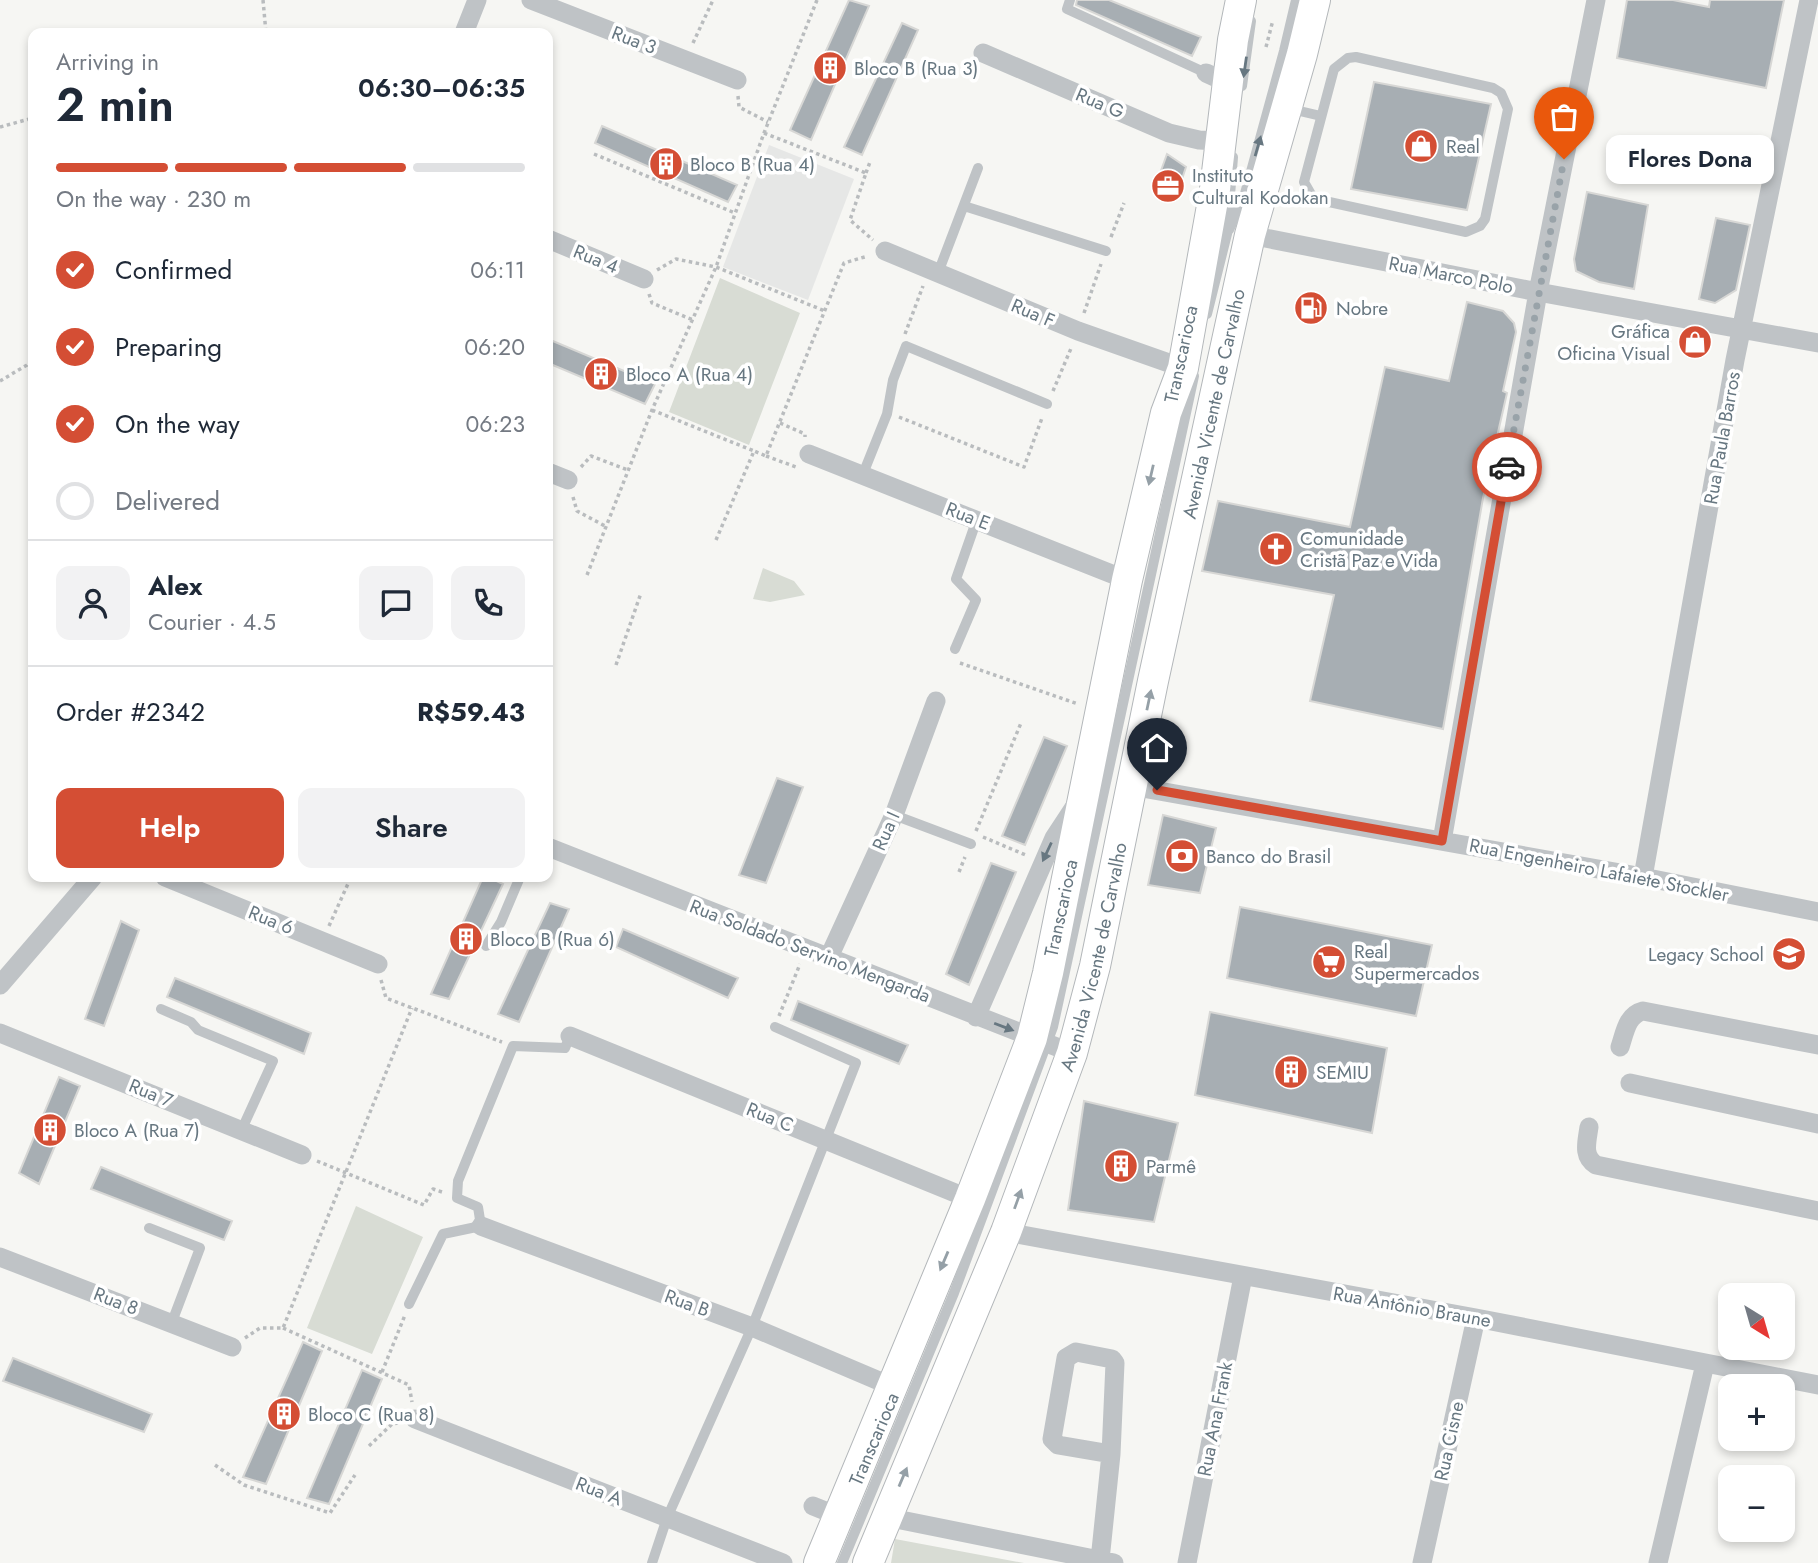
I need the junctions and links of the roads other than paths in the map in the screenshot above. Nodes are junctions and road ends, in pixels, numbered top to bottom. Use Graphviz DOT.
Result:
graph roads {
  1 [pos="477,0"];
  2 [pos="531,0"];
  3 [pos="1070,0"];
  4 [pos="1296,0"];
  5 [pos="1315,0"];
  6 [pos="1596,0"];
  7 [pos="1809,0"];
  8 [pos="1247,5"];
  9 [pos="466,28"];
  10 [pos="983,53"];
  11 [pos="737,80"];
  12 [pos="1225,84"];
  13 [pos="1287,108"];
  14 [pos="1321,116"];
  15 [pos="1227,144"];
  16 [pos="978,168"];
  17 [pos="964,206"];
  18 [pos="1238,235"];
  19 [pos="553,241"];
  20 [pos="1106,250"];
  21 [pos="885,251"];
  22 [pos="934,271"];
  23 [pos="644,279"];
  24 [pos="1538,292"];
  25 [pos="1205,324"];
  26 [pos="1742,328"];
  27 [pos="1818,343"];
  28 [pos="1190,366"];
  29 [pos="1048,404"];
  30 [pos="809,454"];
  31 [pos="553,474"];
  32 [pos="863,474"];
  33 [pos="568,480"];
  34 [pos="977,519"];
  35 [pos="1127,580"];
  36 [pos="955,649"];
  37 [pos="936,701"];
  38 [pos="1131,786"];
  39 [pos="1083,794"];
  40 [pos="894,815"];
  41 [pos="1442,841"];
  42 [pos="971,844"];
  43 [pos="553,850"];
  44 [pos="1643,877"];
  45 [pos="89,882"];
  46 [pos="177,882"];
  47 [pos="518,882"];
  48 [pos="1818,912"];
  49 [pos="486,946"];
  50 [pos="829,957"];
  51 [pos="378,964"];
  52 [pos="0,985"];
  53 [pos="161,1009"];
  54 [pos="976,1017"];
  55 [pos="775,1027"];
  56 [pos="0,1033"];
  57 [pos="570,1036"];
  58 [pos="1051,1045"];
  59 [pos="1818,1045"];
  60 [pos="1620,1047"];
  61 [pos="1630,1083"];
  62 [pos="1818,1124"];
  63 [pos="1589,1127"];
  64 [pos="242,1129"];
  65 [pos="828,1140"];
  66 [pos="302,1155"];
  67 [pos="970,1199"];
  68 [pos="1818,1211"];
  69 [pos="481,1226"];
  70 [pos="149,1228"];
  71 [pos="1006,1232"];
  72 [pos="0,1257"];
  73 [pos="1243,1276"];
  74 [pos="410,1304"];
  75 [pos="1476,1318"];
  76 [pos="172,1322"];
  77 [pos="752,1327"];
  78 [pos="232,1346"];
  79 [pos="1705,1363"];
  80 [pos="1818,1385"];
  81 [pos="891,1386"];
  82 [pos="415,1419"];
  83 [pos="1111,1454"];
  84 [pos="886,1517"];
  85 [pos="667,1518"];
  86 [pos="1107,1562"];
  87 [pos="652,1563"];
  88 [pos="783,1563"];
  89 [pos="819,1563"];
  90 [pos="842,1563"];
  91 [pos="868,1563"];
  92 [pos="1187,1563"];
  93 [pos="1422,1563"];
  94 [pos="1658,1563"];
  1 -- 9 [label="street"];
  2 -- 11 [label="street, Rua 3"];
  3 -- 12 [label="lane"];
  18 -- 4 [label="lane, Transcarioca, one-way"];
  5 -- 13 [label="main road, Avenida Vicente de Carvalho"];
  6 -- 24 [label="street"];
  7 -- 26 [label="street, Rua Paula Barros"];
  8 -- 12 [label="main road, Avenida Vicente de Carvalho, one-way"];
  10 -- 15 [label="street, Rua G"];
  12 -- 15 [label="main road, Avenida Vicente de Carvalho"];
  13 -- 14 [label="lane"];
  13 -- 18 [label="main road, Avenida Vicente de Carvalho"];
  14 -- 14 [label="lane"];
  15 -- 18 [label="lane, Transcarioca"];
  15 -- 28 [label="main road, Avenida Vicente de Carvalho"];
  16 -- 17 [label="lane"];
  17 -- 20 [label="lane"];
  17 -- 22 [label="lane"];
  18 -- 24 [label="street, Rua Marco Polo"];
  18 -- 25 [label="lane, Transcarioca"];
  38 -- 18 [label="main road, Avenida Vicente de Carvalho, one-way"];
  19 -- 23 [label="street, Rua 4"];
  21 -- 22 [label="street, Rua F"];
  22 -- 28 [label="street, Rua F"];
  24 -- 26 [label="street, Rua Marco Polo"];
  24 -- 41 [label="street"];
  26 -- 27 [label="street, Rua Marco Polo"];
  26 -- 44 [label="street, Rua Paula Barros"];
  28 -- 35 [label="main road, Avenida Vicente de Carvalho, one-way"];
  28 -- 58 [label="lane, Transcarioca"];
  29 -- 32 [label="lane"];
  30 -- 32 [label="street, Rua E"];
  31 -- 33 [label="street"];
  32 -- 34 [label="street, Rua E"];
  34 -- 35 [label="street, Rua E"];
  34 -- 36 [label="lane"];
  35 -- 39 [label="main road, Avenida Vicente de Carvalho"];
  37 -- 40 [label="street, Rua I"];
  38 -- 41 [label="street, Rua Engenheiro Lafaiete Stockler"];
  38 -- 58 [label="main road, Avenida Vicente de Carvalho"];
  39 -- 54 [label="street, Avenida Vicente de Carvalho, one-way"];
  39 -- 58 [label="main road, Avenida Vicente de Carvalho"];
  40 -- 42 [label="lane"];
  40 -- 50 [label="street, Rua I"];
  41 -- 44 [label="street, Rua Engenheiro Lafaiete Stockler"];
  43 -- 50 [label="street, Rua Soldado Servino Mengarda"];
  44 -- 48 [label="street, Rua Engenheiro Lafaiete Stockler"];
  45 -- 52 [label="street"];
  46 -- 51 [label="street, Rua 6"];
  47 -- 49 [label="lane"];
  50 -- 54 [label="street, Rua Soldado Servino Mengarda"];
  53 -- 64 [label="lane"];
  54 -- 58 [label="street, Rua Soldado Servino Mengarda, one-way"];
  55 -- 65 [label="lane"];
  56 -- 64 [label="street, Rua 7"];
  57 -- 65 [label="street, Rua C"];
  57 -- 69 [label="lane"];
  58 -- 67 [label="main road, Avenida Vicente de Carvalho"];
  71 -- 58 [label="main road, Avenida Vicente de Carvalho, one-way"];
  58 -- 90 [label="lane, Transcarioca"];
  59 -- 60 [label="street"];
  61 -- 62 [label="street"];
  63 -- 68 [label="street"];
  64 -- 66 [label="street, Rua 7"];
  65 -- 67 [label="street, Rua C"];
  65 -- 77 [label="lane"];
  67 -- 81 [label="main road, Avenida Vicente de Carvalho, one-way"];
  69 -- 74 [label="lane"];
  69 -- 77 [label="street, Rua B"];
  70 -- 76 [label="lane"];
  71 -- 73 [label="street, Rua Antônio Braune"];
  84 -- 71 [label="main road, Avenida Vicente de Carvalho, one-way"];
  72 -- 76 [label="street, Rua 8"];
  73 -- 75 [label="street, Rua Antônio Braune"];
  73 -- 92 [label="street, Rua Ana Frank"];
  75 -- 79 [label="street, Rua Antônio Braune"];
  75 -- 93 [label="street, Rua Cisne"];
  76 -- 78 [label="street, Rua 8"];
  77 -- 81 [label="street, Rua B"];
  77 -- 85 [label="lane"];
  79 -- 80 [label="street, Rua Antônio Braune"];
  79 -- 94 [label="street"];
  81 -- 89 [label="main road, Avenida Vicente de Carvalho"];
  82 -- 85 [label="street, Rua A"];
  83 -- 83 [label="street"];
  83 -- 86 [label="street"];
  84 -- 86 [label="street"];
  84 -- 91 [label="main road, Avenida Vicente de Carvalho"];
  85 -- 87 [label="lane"];
  85 -- 88 [label="street, Rua A"];
}
